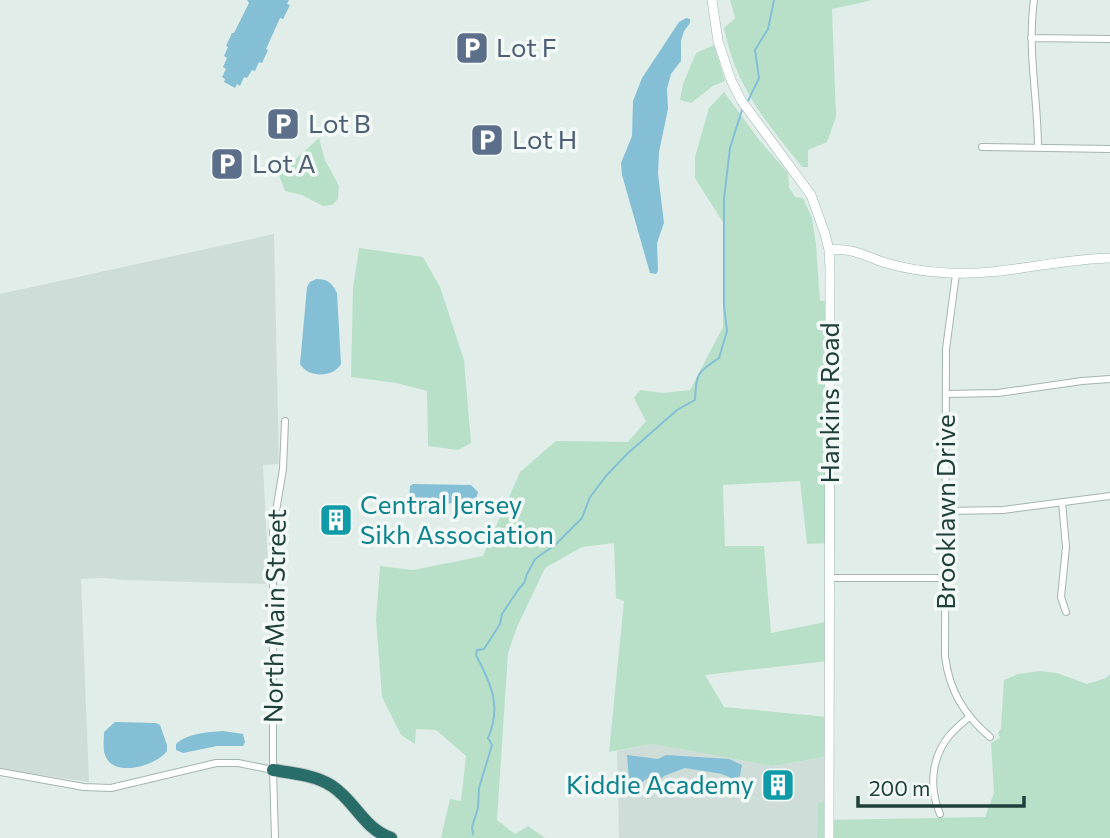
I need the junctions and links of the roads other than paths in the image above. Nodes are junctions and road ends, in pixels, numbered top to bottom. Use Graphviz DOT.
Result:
graph roads {
  1 [pos="712,0"];
  2 [pos="1034,0"];
  3 [pos="1031,38"];
  4 [pos="1110,39"];
  5 [pos="982,147"];
  6 [pos="1038,148"];
  7 [pos="1110,149"];
  8 [pos="829,250"];
  9 [pos="1110,258"];
  10 [pos="956,274"];
  11 [pos="1110,379"];
  12 [pos="946,394"];
  13 [pos="285,421"];
  14 [pos="1110,496"];
  15 [pos="1062,502"];
  16 [pos="945,511"];
  17 [pos="830,578"];
  18 [pos="945,578"];
  19 [pos="1066,612"];
  20 [pos="969,717"];
  21 [pos="990,737"];
  22 [pos="273,770"];
  23 [pos="0,772"];
  24 [pos="940,814"];
  25 [pos="275,838"];
  26 [pos="391,838"];
  27 [pos="829,838"];
  1 -- 8 [label="main road, Hankins Road"];
  2 -- 3 [label="street"];
  3 -- 4 [label="street"];
  3 -- 6 [label="street"];
  5 -- 6 [label="street"];
  6 -- 7 [label="street"];
  8 -- 10 [label="main road"];
  8 -- 17 [label="main road, Hankins Road"];
  9 -- 10 [label="main road"];
  10 -- 12 [label="street, Brooklawn Drive"];
  11 -- 12 [label="street"];
  12 -- 16 [label="street, Brooklawn Drive"];
  13 -- 22 [label="street, North Main Street"];
  14 -- 15 [label="street"];
  15 -- 16 [label="street"];
  15 -- 19 [label="street"];
  16 -- 18 [label="street, Brooklawn Drive"];
  17 -- 18 [label="street"];
  17 -- 27 [label="main road, Hankins Road"];
  18 -- 20 [label="street, Brooklawn Drive"];
  20 -- 21 [label="street, Brooklawn Drive"];
  20 -- 24 [label="street"];
  22 -- 23 [label="street"];
  22 -- 25 [label="street, North Main Street"];
  22 -- 26 [label="highway"];
}
